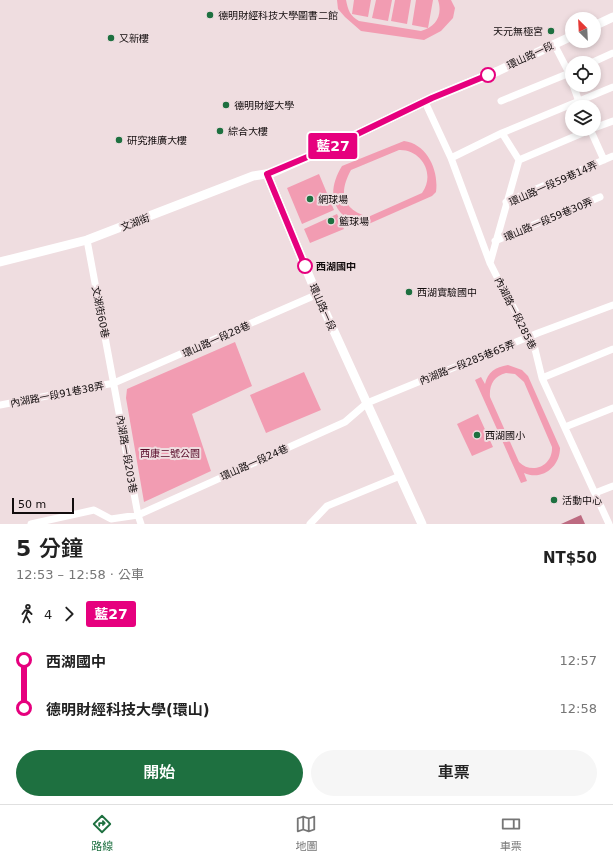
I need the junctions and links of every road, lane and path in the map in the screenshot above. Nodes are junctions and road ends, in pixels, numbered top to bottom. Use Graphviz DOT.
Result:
graph roads {
  1 [pos="613,17"];
  2 [pos="601,23"];
  3 [pos="565,39"];
  4 [pos="554,44"];
  5 [pos="613,52"];
  6 [pos="601,58"];
  7 [pos="565,63"];
  8 [pos="565,74"];
  9 [pos="613,87"];
  10 [pos="589,100"];
  11 [pos="425,102"];
  12 [pos="501,102"];
  13 [pos="565,110"];
  14 [pos="613,121"];
  15 [pos="601,126"];
  16 [pos="502,133"];
  17 [pos="576,136"];
  18 [pos="595,136"];
  19 [pos="613,156"];
  20 [pos="451,158"];
  21 [pos="519,160"];
  22 [pos="604,160"];
  23 [pos="267,174"];
  24 [pos="600,197"];
  25 [pos="506,202"];
  26 [pos="87,240"];
  27 [pos="496,241"];
  28 [pos="0,262"];
  29 [pos="490,263"];
  30 [pos="318,294"];
  31 [pos="613,305"];
  32 [pos="530,336"];
  33 [pos="613,349"];
  34 [pos="542,378"];
  35 [pos="114,383"];
  36 [pos="367,403"];
  37 [pos="0,405"];
  38 [pos="613,408"];
  39 [pos="565,427"];
  40 [pos="400,476"];
  41 [pos="613,486"];
  42 [pos="594,494"];
  43 [pos="138,515"];
  44 [pos="31,524"];
  45 [pos="141,524"];
  46 [pos="310,524"];
  47 [pos="422,524"];
  48 [pos="609,524"];
  1 -- 2 [label="street"];
  3 -- 4 [label="street, 環山路一段"];
  4 -- 7 [label="street"];
  4 -- 11 [label="street, 環山路一段"];
  5 -- 6 [label="street"];
  8 -- 12 [label="street"];
  9 -- 10 [label="street"];
  11 -- 20 [label="street, 內湖路一段285巷"];
  11 -- 23 [label="street, 環山路一段"];
  13 -- 16 [label="street"];
  14 -- 15 [label="street"];
  16 -- 20 [label="street"];
  16 -- 21 [label="street"];
  17 -- 21 [label="street"];
  18 -- 22 [label="street"];
  19 -- 22 [label="street, 環山路一段59巷14弄"];
  20 -- 29 [label="street, 內湖路一段285巷"];
  21 -- 25 [label="street"];
  22 -- 25 [label="street, 環山路一段59巷14弄"];
  23 -- 26 [label="street, 文湖街"];
  23 -- 30 [label="street, 環山路一段"];
  24 -- 27 [label="street, 環山路一段59巷30弄"];
  25 -- 27 [label="street, 環山路一段59巷14弄"];
  26 -- 28 [label="street, 文湖街"];
  26 -- 35 [label="street, 文湖街60巷"];
  27 -- 29 [label="street, 環山路一段59巷14弄"];
  29 -- 32 [label="street, 內湖路一段285巷"];
  30 -- 35 [label="street, 環山路一段28巷"];
  30 -- 36 [label="street, 環山路一段"];
  31 -- 32 [label="street, 內湖路一段285巷65弄"];
  32 -- 34 [label="street, 內湖路一段285巷"];
  32 -- 36 [label="street, 內湖路一段285巷65弄"];
  33 -- 34 [label="street"];
  34 -- 39 [label="street, 內湖路一段285巷"];
  35 -- 37 [label="street, 內湖路一段91巷38弄"];
  35 -- 43 [label="street, 內湖路一段203巷"];
  36 -- 40 [label="street, 環山路一段"];
  36 -- 43 [label="street, 環山路一段24巷"];
  38 -- 39 [label="street"];
  39 -- 42 [label="street, 內湖路一段285巷"];
  40 -- 46 [label="street"];
  40 -- 47 [label="street, 環山路一段"];
  41 -- 42 [label="street"];
  42 -- 48 [label="street, 內湖路一段285巷"];
  43 -- 44 [label="street, 環山路一段24巷"];
  43 -- 45 [label="street, 內湖路一段203巷"];
}
